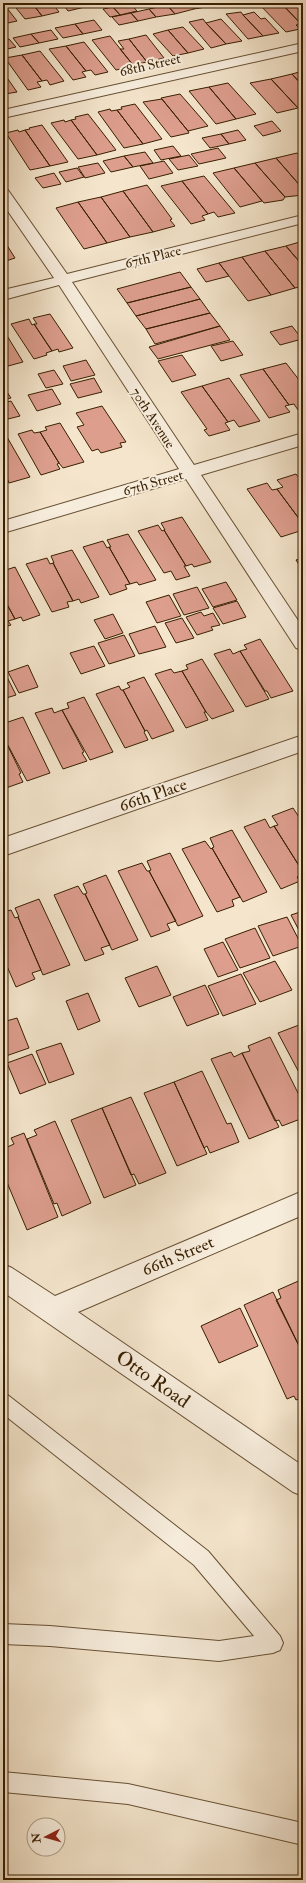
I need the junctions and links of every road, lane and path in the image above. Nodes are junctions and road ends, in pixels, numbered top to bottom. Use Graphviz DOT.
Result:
graph roads {
  1 [pos="303,47"];
  2 [pos="3,114"];
  3 [pos="3,193"];
  4 [pos="303,219"];
  5 [pos="63,280"];
  6 [pos="3,295"];
  7 [pos="303,440"];
  8 [pos="189,472"];
  9 [pos="3,527"];
  10 [pos="303,643"];
  11 [pos="303,743"];
  12 [pos="3,847"];
  13 [pos="303,1203"];
  14 [pos="3,1277"];
  15 [pos="53,1310"];
  16 [pos="3,1402"];
  17 [pos="303,1482"];
  18 [pos="3,1634"];
  19 [pos="3,1782"];
  20 [pos="303,1834"];
  1 -- 2 [label="street, 68th Street"];
  3 -- 5 [label="street, 70th Avenue"];
  4 -- 5 [label="street, 67th Place"];
  5 -- 6 [label="street, 67th Place"];
  5 -- 8 [label="street, 70th Avenue"];
  7 -- 8 [label="street, 67th Street"];
  8 -- 9 [label="street, 67th Street"];
  8 -- 10 [label="street, 70th Avenue"];
  11 -- 12 [label="street, 66th Place"];
  13 -- 15 [label="street, 66th Street"];
  14 -- 15 [label="street, Otto Road"];
  15 -- 17 [label="street, Otto Road"];
  16 -- 18 [label="lane"];
  19 -- 20 [label="lane"];
}
